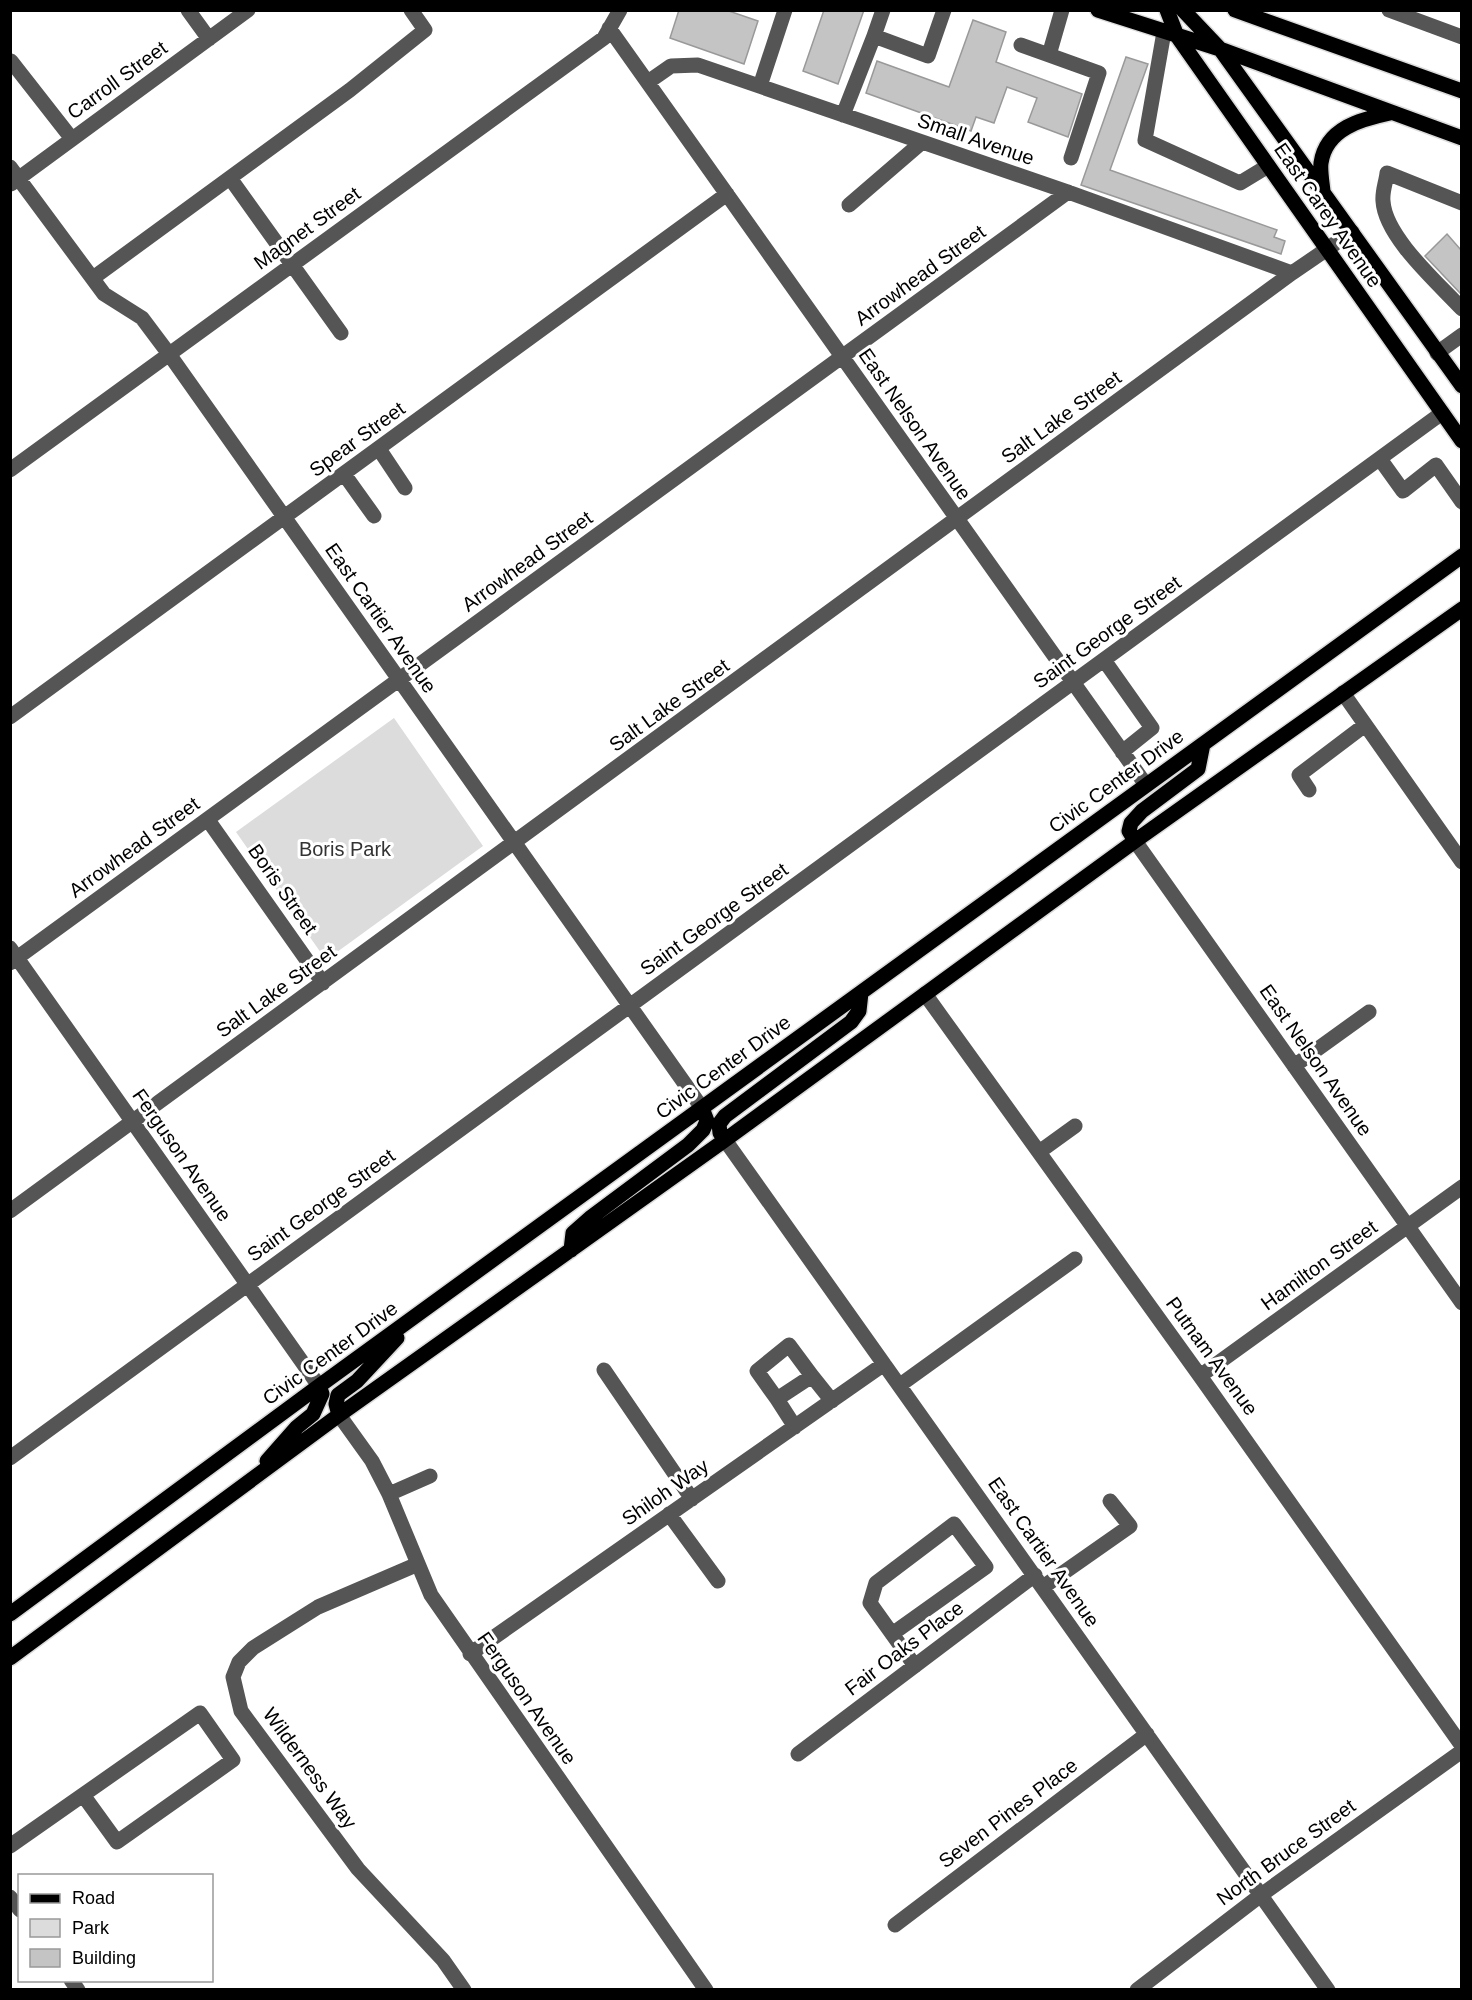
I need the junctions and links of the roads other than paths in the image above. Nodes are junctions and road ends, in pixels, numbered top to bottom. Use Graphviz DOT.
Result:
graph roads {
  1 [pos="188,10"];
  2 [pos="411,10"];
  3 [pos="620,10"];
  4 [pos="785,10"];
  5 [pos="883,10"];
  6 [pos="944,10"];
  7 [pos="1062,10"];
  8 [pos="1098,10"];
  9 [pos="1167,10"];
  10 [pos="1183,10"];
  11 [pos="1235,10"];
  12 [pos="1389,10"];
  13 [pos="248,11"];
  14 [pos="609,28"];
  15 [pos="1170,34"];
  16 [pos="874,36"];
  17 [pos="1461,37"];
  18 [pos="209,39"];
  19 [pos="1021,45"];
  20 [pos="1220,49"];
  21 [pos="1049,55"];
  22 [pos="11,61"];
  23 [pos="648,82"];
  24 [pos="760,86"];
  25 [pos="1461,90"];
  26 [pos="1392,112"];
  27 [pos="843,115"];
  28 [pos="1461,138"];
  29 [pos="72,139"];
  30 [pos="921,143"];
  31 [pos="1071,158"];
  32 [pos="1268,166"];
  33 [pos="13,176"];
  34 [pos="230,178"];
  35 [pos="1323,191"];
  36 [pos="1068,192"];
  37 [pos="727,194"];
  38 [pos="1461,203"];
  39 [pos="849,205"];
  40 [pos="1352,232"];
  41 [pos="1327,250"];
  42 [pos="292,264"];
  43 [pos="1292,273"];
  44 [pos="93,278"];
  45 [pos="1461,309"];
  46 [pos="341,333"];
  47 [pos="1461,335"];
  48 [pos="1437,353"];
  49 [pos="169,354"];
  50 [pos="842,357"];
  51 [pos="1461,386"];
  52 [pos="1442,413"];
  53 [pos="1461,441"];
  54 [pos="379,449"];
  55 [pos="1380,459"];
  56 [pos="10,470"];
  57 [pos="344,474"];
  58 [pos="405,488"];
  59 [pos="1461,502"];
  60 [pos="374,516"];
  61 [pos="284,518"];
  62 [pos="958,520"];
  63 [pos="1461,556"];
  64 [pos="1461,609"];
  65 [pos="1104,660"];
  66 [pos="399,680"];
  67 [pos="1073,683"];
  68 [pos="1343,693"];
  69 [pos="10,717"];
  70 [pos="1365,725"];
  71 [pos="1203,744"];
  72 [pos="1122,752"];
  73 [pos="1146,785"];
  74 [pos="1309,790"];
  75 [pos="207,820"];
  76 [pos="1135,841"];
  77 [pos="514,844"];
  78 [pos="1461,862"];
  79 [pos="13,957"];
  80 [pos="323,983"];
  81 [pos="861,993"];
  82 [pos="924,994"];
  83 [pos="629,1007"];
  84 [pos="1369,1012"];
  85 [pos="1294,1066"];
  86 [pos="702,1108"];
  87 [pos="133,1122"];
  88 [pos="1075,1126"];
  89 [pos="725,1140"];
  90 [pos="1039,1152"];
  91 [pos="1461,1187"];
  92 [pos="10,1211"];
  93 [pos="1407,1226"];
  94 [pos="571,1250"];
  95 [pos="1075,1259"];
  96 [pos="247,1285"];
  97 [pos="1461,1304"];
  98 [pos="419,1313"];
  99 [pos="885,1364"];
  100 [pos="604,1370"];
  101 [pos="812,1376"];
  102 [pos="1200,1376"];
  103 [pos="900,1385"];
  104 [pos="319,1386"];
  105 [pos="777,1400"];
  106 [pos="832,1401"];
  107 [pos="339,1415"];
  108 [pos="795,1426"];
  109 [pos="10,1458"];
  110 [pos="430,1476"];
  111 [pos="247,1484"];
  112 [pos="389,1494"];
  113 [pos="692,1498"];
  114 [pos="1110,1501"];
  115 [pos="669,1515"];
  116 [pos="418,1564"];
  117 [pos="718,1581"];
  118 [pos="1039,1581"];
  119 [pos="10,1614"];
  120 [pos="892,1634"];
  121 [pos="470,1654"];
  122 [pos="10,1658"];
  123 [pos="915,1666"];
  124 [pos="1147,1734"];
  125 [pos="1461,1746"];
  126 [pos="1461,1751"];
  127 [pos="798,1754"];
  128 [pos="83,1795"];
  129 [pos="10,1845"];
  130 [pos="1261,1895"];
  131 [pos="895,1925"];
  132 [pos="464,1989"];
  133 [pos="706,1989"];
  134 [pos="1137,1989"];
  135 [pos="1328,1989"];
  1 -- 18 [label="street"];
  2 -- 34 [label="street"];
  3 -- 14 [label="street, Magnet Street"];
  4 -- 24 [label="street"];
  5 -- 16 [label="street"];
  6 -- 16 [label="street"];
  7 -- 21 [label="street"];
  8 -- 15 [label="main road"];
  9 -- 15 [label="main road, East Carey Avenue"];
  10 -- 20 [label="main road, East Carey Avenue"];
  11 -- 25 [label="main road"];
  12 -- 17 [label="street"];
  13 -- 18 [label="street, Carroll Street"];
  14 -- 23 [label="street, East Nelson Avenue"];
  14 -- 42 [label="street, Magnet Street"];
  15 -- 20 [label="main road"];
  15 -- 32 [label="main road, East Carey Avenue"];
  15 -- 32 [label="street"];
  16 -- 27 [label="street"];
  18 -- 29 [label="street, Carroll Street"];
  19 -- 21 [label="street"];
  20 -- 26 [label="main road"];
  20 -- 35 [label="main road, East Carey Avenue"];
  21 -- 31 [label="street"];
  22 -- 29 [label="street"];
  23 -- 24 [label="street, Small Avenue"];
  23 -- 37 [label="street, East Nelson Avenue"];
  24 -- 27 [label="street, Small Avenue"];
  26 -- 28 [label="main road"];
  26 -- 35 [label="main road"];
  27 -- 30 [label="street, Small Avenue"];
  29 -- 33 [label="street, Carroll Street"];
  30 -- 36 [label="street, Small Avenue"];
  30 -- 39 [label="street"];
  32 -- 41 [label="main road, East Carey Avenue"];
  33 -- 44 [label="street, East Cartier Avenue"];
  34 -- 42 [label="street"];
  34 -- 44 [label="street"];
  35 -- 40 [label="main road, East Carey Avenue"];
  36 -- 43 [label="street, Small Avenue"];
  36 -- 50 [label="street, Arrowhead Street"];
  37 -- 50 [label="street, East Nelson Avenue"];
  37 -- 54 [label="street, Spear Street"];
  38 -- 45 [label="street"];
  40 -- 41 [label="street, Salt Lake Street"];
  40 -- 48 [label="main road, East Carey Avenue"];
  41 -- 43 [label="street, Salt Lake Street"];
  41 -- 52 [label="main road, East Carey Avenue"];
  42 -- 46 [label="street"];
  42 -- 49 [label="street, Magnet Street"];
  43 -- 62 [label="street, Salt Lake Street"];
  44 -- 49 [label="street, East Cartier Avenue"];
  47 -- 48 [label="street"];
  48 -- 51 [label="main road, East Carey Avenue"];
  49 -- 56 [label="street, Magnet Street"];
  49 -- 61 [label="street, East Cartier Avenue"];
  50 -- 62 [label="street, East Nelson Avenue"];
  50 -- 66 [label="street, Arrowhead Street"];
  52 -- 53 [label="main road, East Carey Avenue"];
  52 -- 55 [label="street, Saint George Street"];
  54 -- 57 [label="street, Spear Street"];
  54 -- 58 [label="street"];
  55 -- 59 [label="street"];
  55 -- 65 [label="street, Saint George Street"];
  57 -- 60 [label="street"];
  57 -- 61 [label="street, Spear Street"];
  61 -- 66 [label="street, East Cartier Avenue"];
  61 -- 69 [label="street, Spear Street"];
  62 -- 67 [label="street, East Nelson Avenue"];
  62 -- 77 [label="street, Salt Lake Street"];
  63 -- 71 [label="main road, Civic Center Drive"];
  64 -- 68 [label="main road"];
  65 -- 67 [label="street, Saint George Street"];
  65 -- 72 [label="street"];
  66 -- 75 [label="street, Arrowhead Street"];
  66 -- 77 [label="street, East Cartier Avenue"];
  67 -- 72 [label="street, East Nelson Avenue"];
  67 -- 83 [label="street, Saint George Street"];
  68 -- 70 [label="street"];
  68 -- 76 [label="main road"];
  70 -- 74 [label="street"];
  70 -- 78 [label="street"];
  71 -- 73 [label="main road, Civic Center Drive"];
  71 -- 76 [label="main road"];
  72 -- 73 [label="street, East Nelson Avenue"];
  73 -- 81 [label="main road, Civic Center Drive"];
  75 -- 79 [label="street, Arrowhead Street"];
  75 -- 80 [label="street, Boris Street"];
  76 -- 82 [label="main road"];
  76 -- 85 [label="street, East Nelson Avenue"];
  77 -- 80 [label="street, Salt Lake Street"];
  77 -- 83 [label="street, East Cartier Avenue"];
  79 -- 87 [label="street, Ferguson Avenue"];
  80 -- 87 [label="street, Salt Lake Street"];
  81 -- 86 [label="main road, Civic Center Drive"];
  81 -- 89 [label="main road"];
  82 -- 89 [label="main road"];
  82 -- 90 [label="street, Putnam Avenue"];
  83 -- 86 [label="street, East Cartier Avenue"];
  83 -- 96 [label="street, Saint George Street"];
  84 -- 85 [label="street"];
  85 -- 93 [label="street, East Nelson Avenue"];
  86 -- 94 [label="main road"];
  86 -- 98 [label="main road, Civic Center Drive"];
  87 -- 92 [label="street, Salt Lake Street"];
  87 -- 96 [label="street, Ferguson Avenue"];
  88 -- 90 [label="street"];
  89 -- 94 [label="main road"];
  89 -- 99 [label="street, East Cartier Avenue"];
  90 -- 102 [label="street, Putnam Avenue"];
  91 -- 93 [label="street, Hamilton Street"];
  93 -- 97 [label="street, East Nelson Avenue"];
  93 -- 102 [label="street, Hamilton Street"];
  94 -- 107 [label="main road"];
  95 -- 103 [label="street"];
  96 -- 104 [label="street, Ferguson Avenue"];
  96 -- 109 [label="street, Saint George Street"];
  98 -- 104 [label="main road, Civic Center Drive"];
  98 -- 107 [label="main road"];
  99 -- 103 [label="street, East Cartier Avenue"];
  99 -- 106 [label="street, Shiloh Way"];
  100 -- 113 [label="street"];
  101 -- 105 [label="street"];
  101 -- 105 [label="street"];
  101 -- 106 [label="street"];
  102 -- 125 [label="street, Putnam Avenue"];
  103 -- 118 [label="street, East Cartier Avenue"];
  104 -- 111 [label="main road"];
  104 -- 119 [label="main road, Civic Center Drive"];
  105 -- 108 [label="street"];
  106 -- 108 [label="street, Shiloh Way"];
  107 -- 111 [label="main road"];
  107 -- 112 [label="street, Ferguson Avenue"];
  108 -- 113 [label="street, Shiloh Way"];
  110 -- 112 [label="street"];
  111 -- 122 [label="main road"];
  112 -- 116 [label="street, Ferguson Avenue"];
  113 -- 115 [label="street, Shiloh Way"];
  114 -- 118 [label="street, Fair Oaks Place"];
  115 -- 117 [label="street"];
  115 -- 121 [label="street, Shiloh Way"];
  116 -- 121 [label="street, Ferguson Avenue"];
  116 -- 132 [label="street, Wilderness Way"];
  118 -- 123 [label="street, Fair Oaks Place"];
  118 -- 124 [label="street, East Cartier Avenue"];
  120 -- 120 [label="street"];
  120 -- 123 [label="street"];
  121 -- 133 [label="street, Ferguson Avenue"];
  123 -- 127 [label="street, Fair Oaks Place"];
  124 -- 130 [label="street, East Cartier Avenue"];
  124 -- 131 [label="street, Seven Pines Place"];
  126 -- 130 [label="street, North Bruce Street"];
  128 -- 128 [label="street"];
  128 -- 129 [label="street"];
  130 -- 134 [label="street, North Bruce Street"];
  130 -- 135 [label="street, East Cartier Avenue"];
}
